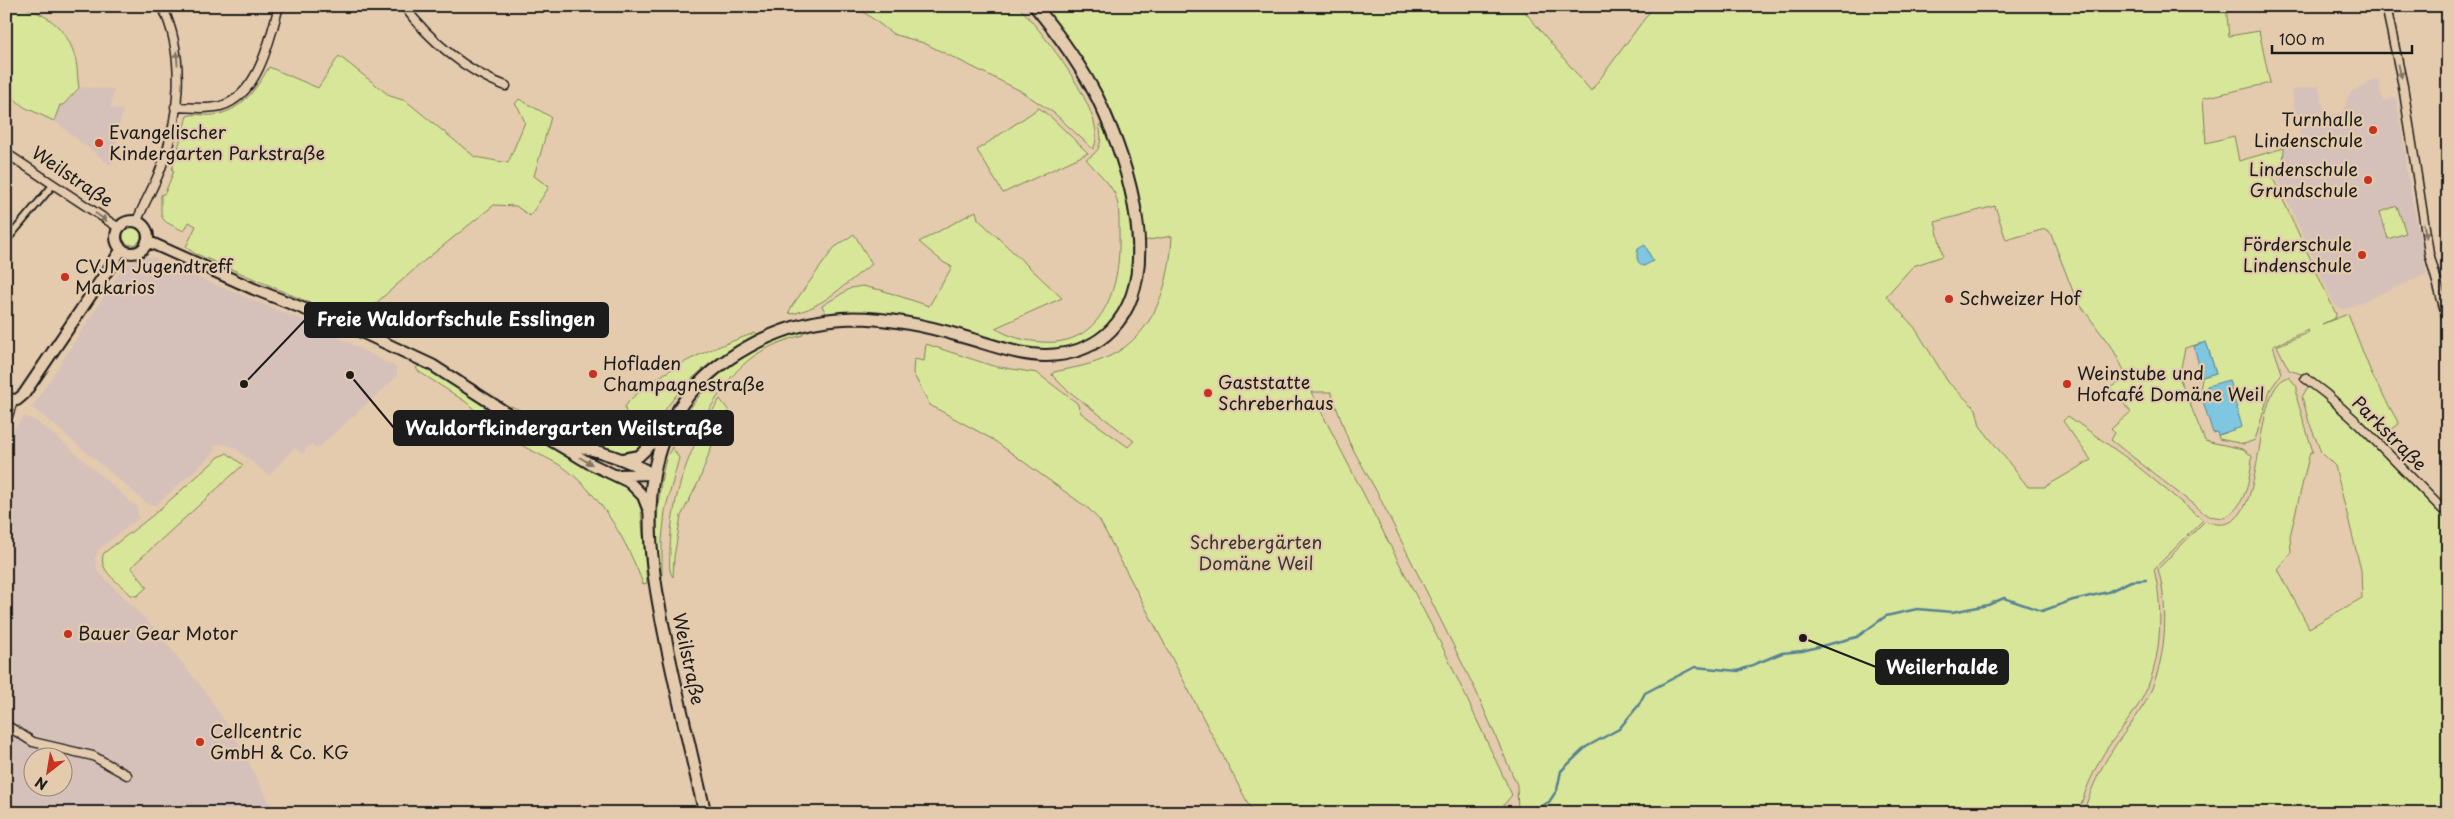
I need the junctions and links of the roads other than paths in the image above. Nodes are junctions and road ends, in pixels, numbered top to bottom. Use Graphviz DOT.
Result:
graph roads {
  1 [pos="162,6"];
  2 [pos="279,6"];
  3 [pos="404,6"];
  4 [pos="1035,6"];
  5 [pos="2386,6"];
  6 [pos="506,86"];
  7 [pos="175,106"];
  8 [pos="6,153"];
  9 [pos="53,185"];
  10 [pos="137,221"];
  11 [pos="119,228"];
  12 [pos="6,240"];
  13 [pos="148,241"];
  14 [pos="122,249"];
  15 [pos="2448,322"];
  16 [pos="2305,378"];
  17 [pos="10,400"];
  18 [pos="6,422"];
  19 [pos="558,443"];
  20 [pos="652,451"];
  21 [pos="619,459"];
  22 [pos="653,474"];
  23 [pos="616,475"];
  24 [pos="649,511"];
  25 [pos="2448,515"];
  26 [pos="6,725"];
  27 [pos="127,775"];
  28 [pos="705,813"];
  7 -- 1 [label="street, one-way"];
  2 -- 7 [label="street"];
  3 -- 6 [label="street"];
  4 -- 20 [label="main road"];
  5 -- 15 [label="street, one-way"];
  7 -- 10 [label="street"];
  8 -- 9 [label="street, Weilstraße"];
  9 -- 11 [label="street, Weilstraße, one-way"];
  9 -- 12 [label="street"];
  10 -- 11 [label="street"];
  10 -- 13 [label="street"];
  11 -- 14 [label="street"];
  13 -- 14 [label="street"];
  13 -- 19 [label="street, Weilstraße"];
  14 -- 17 [label="street"];
  16 -- 25 [label="street, Parkstraße"];
  17 -- 18 [label="street"];
  19 -- 21 [label="street, Weilstraße"];
  19 -- 23 [label="street, Weilstraße, one-way"];
  20 -- 21 [label="street"];
  20 -- 22 [label="main road"];
  21 -- 22 [label="street, Weilstraße"];
  22 -- 23 [label="street"];
  22 -- 24 [label="main road, Weilstraße"];
  23 -- 24 [label="street, Weilstraße"];
  24 -- 28 [label="main road, Weilstraße"];
  26 -- 27 [label="street"];
}
